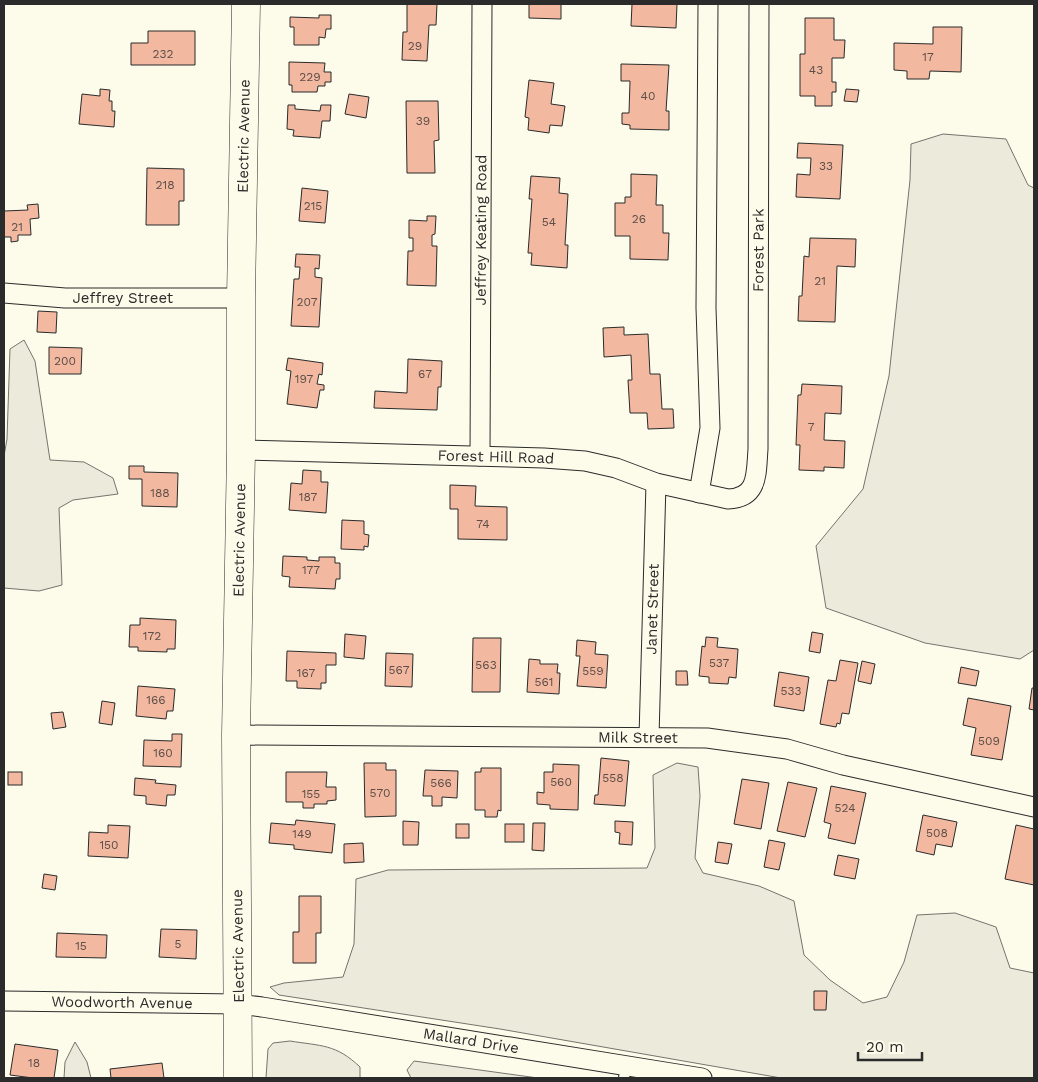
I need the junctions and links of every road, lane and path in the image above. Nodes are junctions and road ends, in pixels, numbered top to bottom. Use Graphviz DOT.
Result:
graph roads {
  1 [pos="246,4"];
  2 [pos="482,4"];
  3 [pos="708,4"];
  4 [pos="759,4"];
  5 [pos="4,294"];
  6 [pos="241,298"];
  7 [pos="241,450"];
  8 [pos="480,456"];
  9 [pos="656,484"];
  10 [pos="699,493"];
  11 [pos="745,494"];
  12 [pos="236,735"];
  13 [pos="649,737"];
  14 [pos="1034,807"];
  15 [pos="4,1001"];
  16 [pos="239,1004"];
  17 [pos="625,1072"];
  18 [pos="238,1078"];
  19 [pos="702,1078"];
  1 -- 6 [label="main road, Electric Avenue"];
  2 -- 8 [label="street, Jeffrey Keating Road"];
  3 -- 10 [label="street"];
  4 -- 11 [label="street, Forest Park"];
  5 -- 6 [label="street, Jeffrey Street"];
  6 -- 7 [label="main road, Electric Avenue"];
  7 -- 8 [label="street, Forest Hill Road"];
  7 -- 12 [label="main road, Electric Avenue"];
  8 -- 9 [label="street, Forest Hill Road"];
  9 -- 10 [label="street, Forest Hill Road"];
  9 -- 13 [label="street, Janet Street"];
  10 -- 11 [label="street, Forest Hill Road"];
  12 -- 13 [label="street, Milk Street"];
  12 -- 16 [label="main road, Electric Avenue"];
  13 -- 14 [label="street, Milk Street"];
  15 -- 16 [label="street, Woodworth Avenue"];
  16 -- 17 [label="street, Mallard Drive"];
  16 -- 18 [label="main road, Electric Avenue"];
  17 -- 19 [label="street, Mallard Drive"];
}
